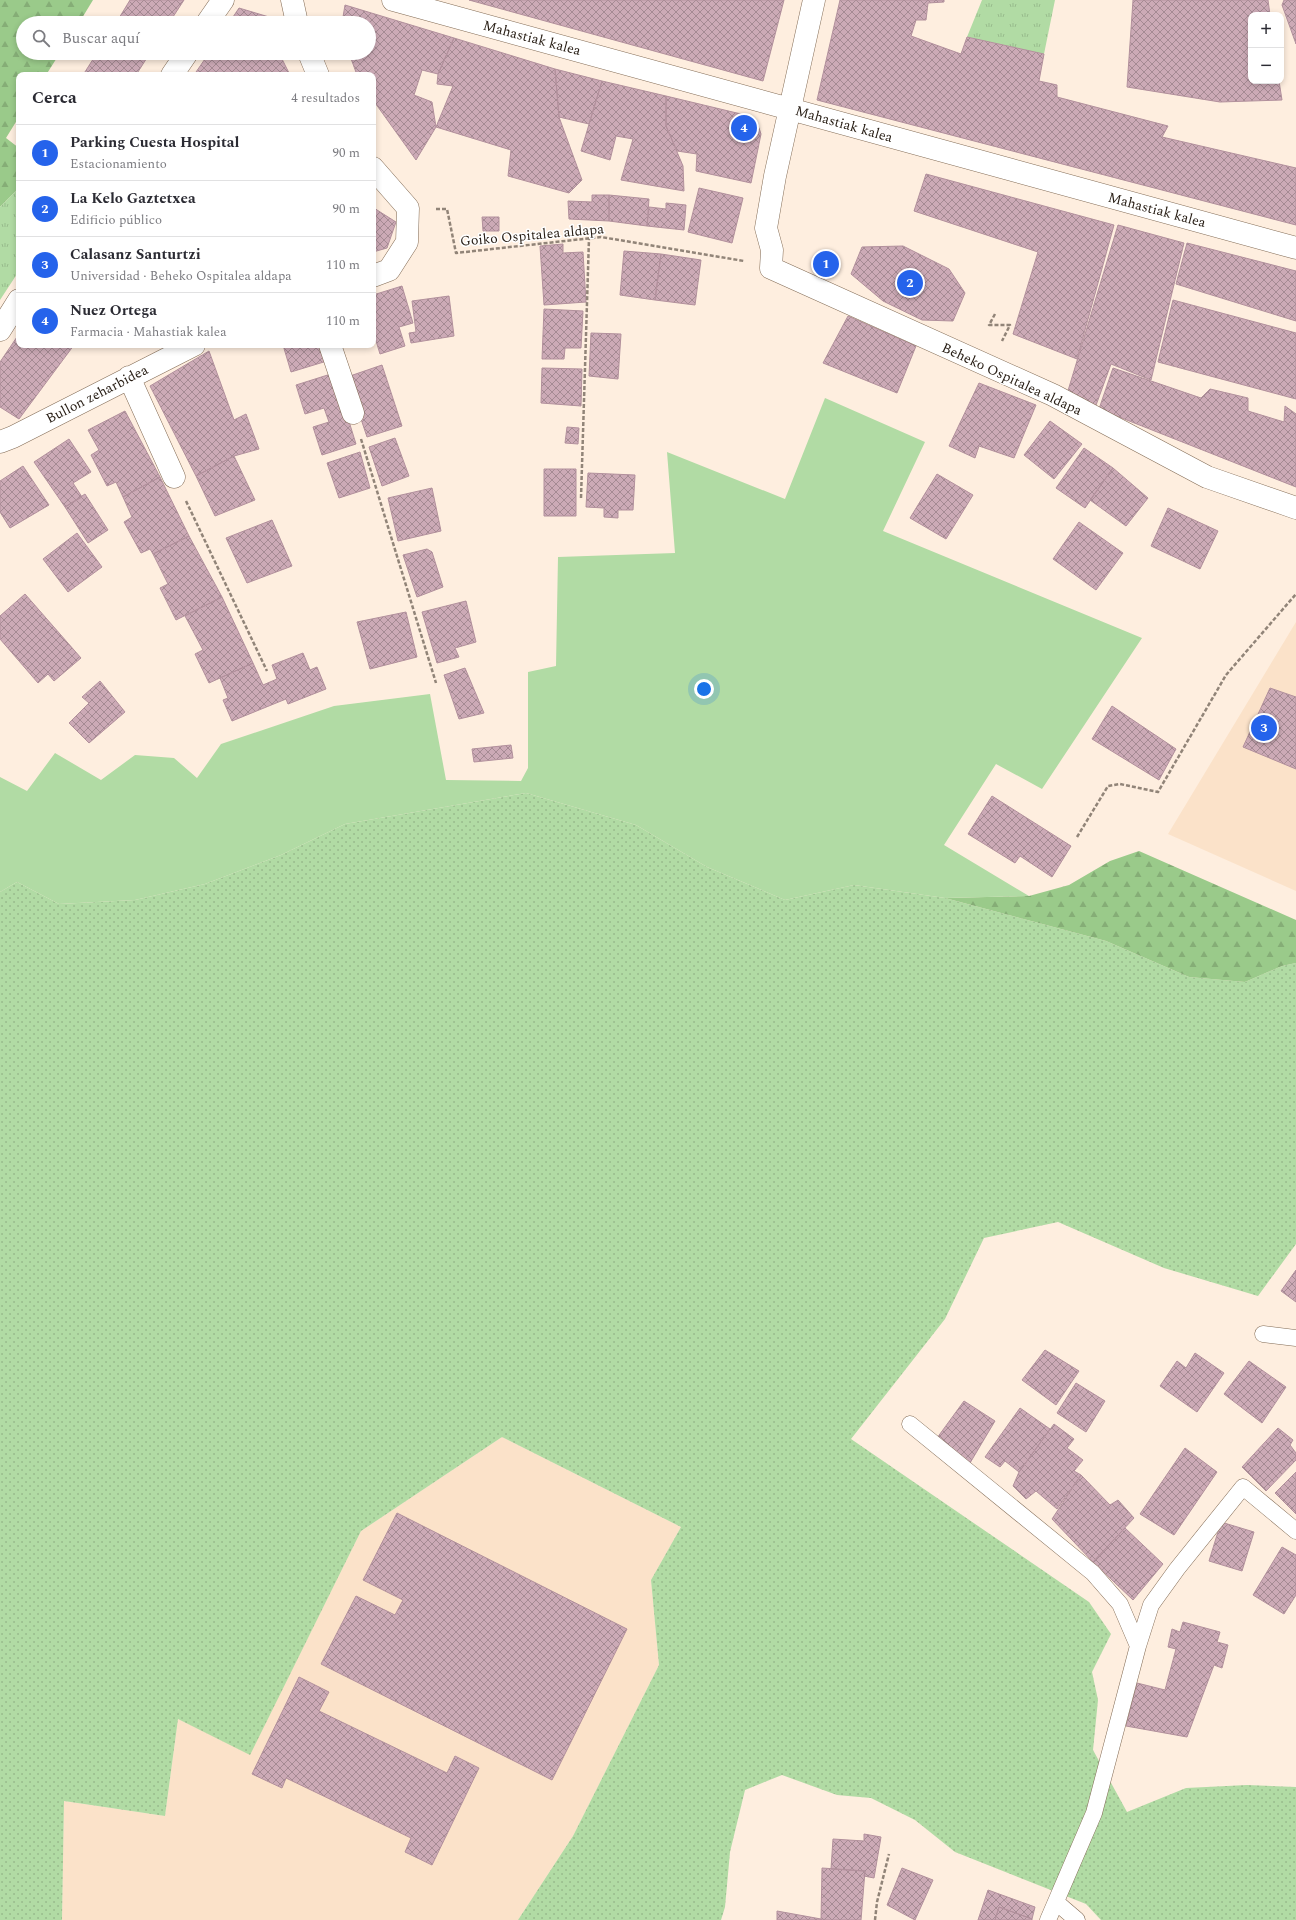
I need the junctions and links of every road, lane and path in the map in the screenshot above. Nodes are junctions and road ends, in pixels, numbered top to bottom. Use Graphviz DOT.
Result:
graph roads {
  1 [pos="223,0"];
  2 [pos="292,0"];
  3 [pos="393,0"];
  4 [pos="814,0"];
  5 [pos="212,16"];
  6 [pos="295,16"];
  7 [pos="182,60"];
  8 [pos="312,60"];
  9 [pos="174,72"];
  10 [pos="317,72"];
  11 [pos="790,109"];
  12 [pos="376,171"];
  13 [pos="447,208"];
  14 [pos="589,238"];
  15 [pos="1296,248"];
  16 [pos="771,268"];
  17 [pos="376,275"];
  18 [pos="16,305"];
  19 [pos="995,314"];
  20 [pos="0,330"];
  21 [pos="1002,341"];
  22 [pos="188,348"];
  23 [pos="331,348"];
  24 [pos="129,377"];
  25 [pos="353,413"];
  26 [pos="0,442"];
  27 [pos="174,477"];
  28 [pos="581,498"];
  29 [pos="1296,508"];
  30 [pos="1296,594"];
  31 [pos="267,671"];
  32 [pos="436,683"];
  33 [pos="1077,837"];
  34 [pos="1263,1334"];
  35 [pos="1296,1338"];
  36 [pos="910,1424"];
  37 [pos="1296,1531"];
  38 [pos="1138,1646"];
  39 [pos="889,1854"];
  40 [pos="1056,1902"];
  41 [pos="875,1920"];
  42 [pos="1048,1920"];
  43 [pos="1077,1920"];
  1 -- 5 [label="street"];
  2 -- 6 [label="street"];
  3 -- 11 [label="street, Mahastiak kalea"];
  4 -- 11 [label="street"];
  7 -- 9 [label="street"];
  8 -- 10 [label="street"];
  11 -- 15 [label="street, Mahastiak kalea"];
  11 -- 16 [label="street"];
  12 -- 17 [label="street"];
  13 -- 14 [label="path, Goiko Ospitalea aldapa"];
  14 -- 16 [label="path, Goiko Ospitalea aldapa"];
  14 -- 28 [label="path"];
  16 -- 29 [label="street, Beheko Ospitalea aldapa"];
  18 -- 20 [label="street"];
  19 -- 21 [label="path"];
  22 -- 24 [label="street, Bullon zeharbidea"];
  23 -- 25 [label="street"];
  24 -- 26 [label="street, Bullon zeharbidea"];
  24 -- 27 [label="street"];
  25 -- 32 [label="path"];
  27 -- 31 [label="path"];
  30 -- 33 [label="path"];
  34 -- 35 [label="lane"];
  36 -- 38 [label="lane"];
  37 -- 38 [label="lane"];
  38 -- 40 [label="lane"];
  39 -- 41 [label="path"];
  40 -- 42 [label="lane"];
  40 -- 43 [label="lane"];
}
